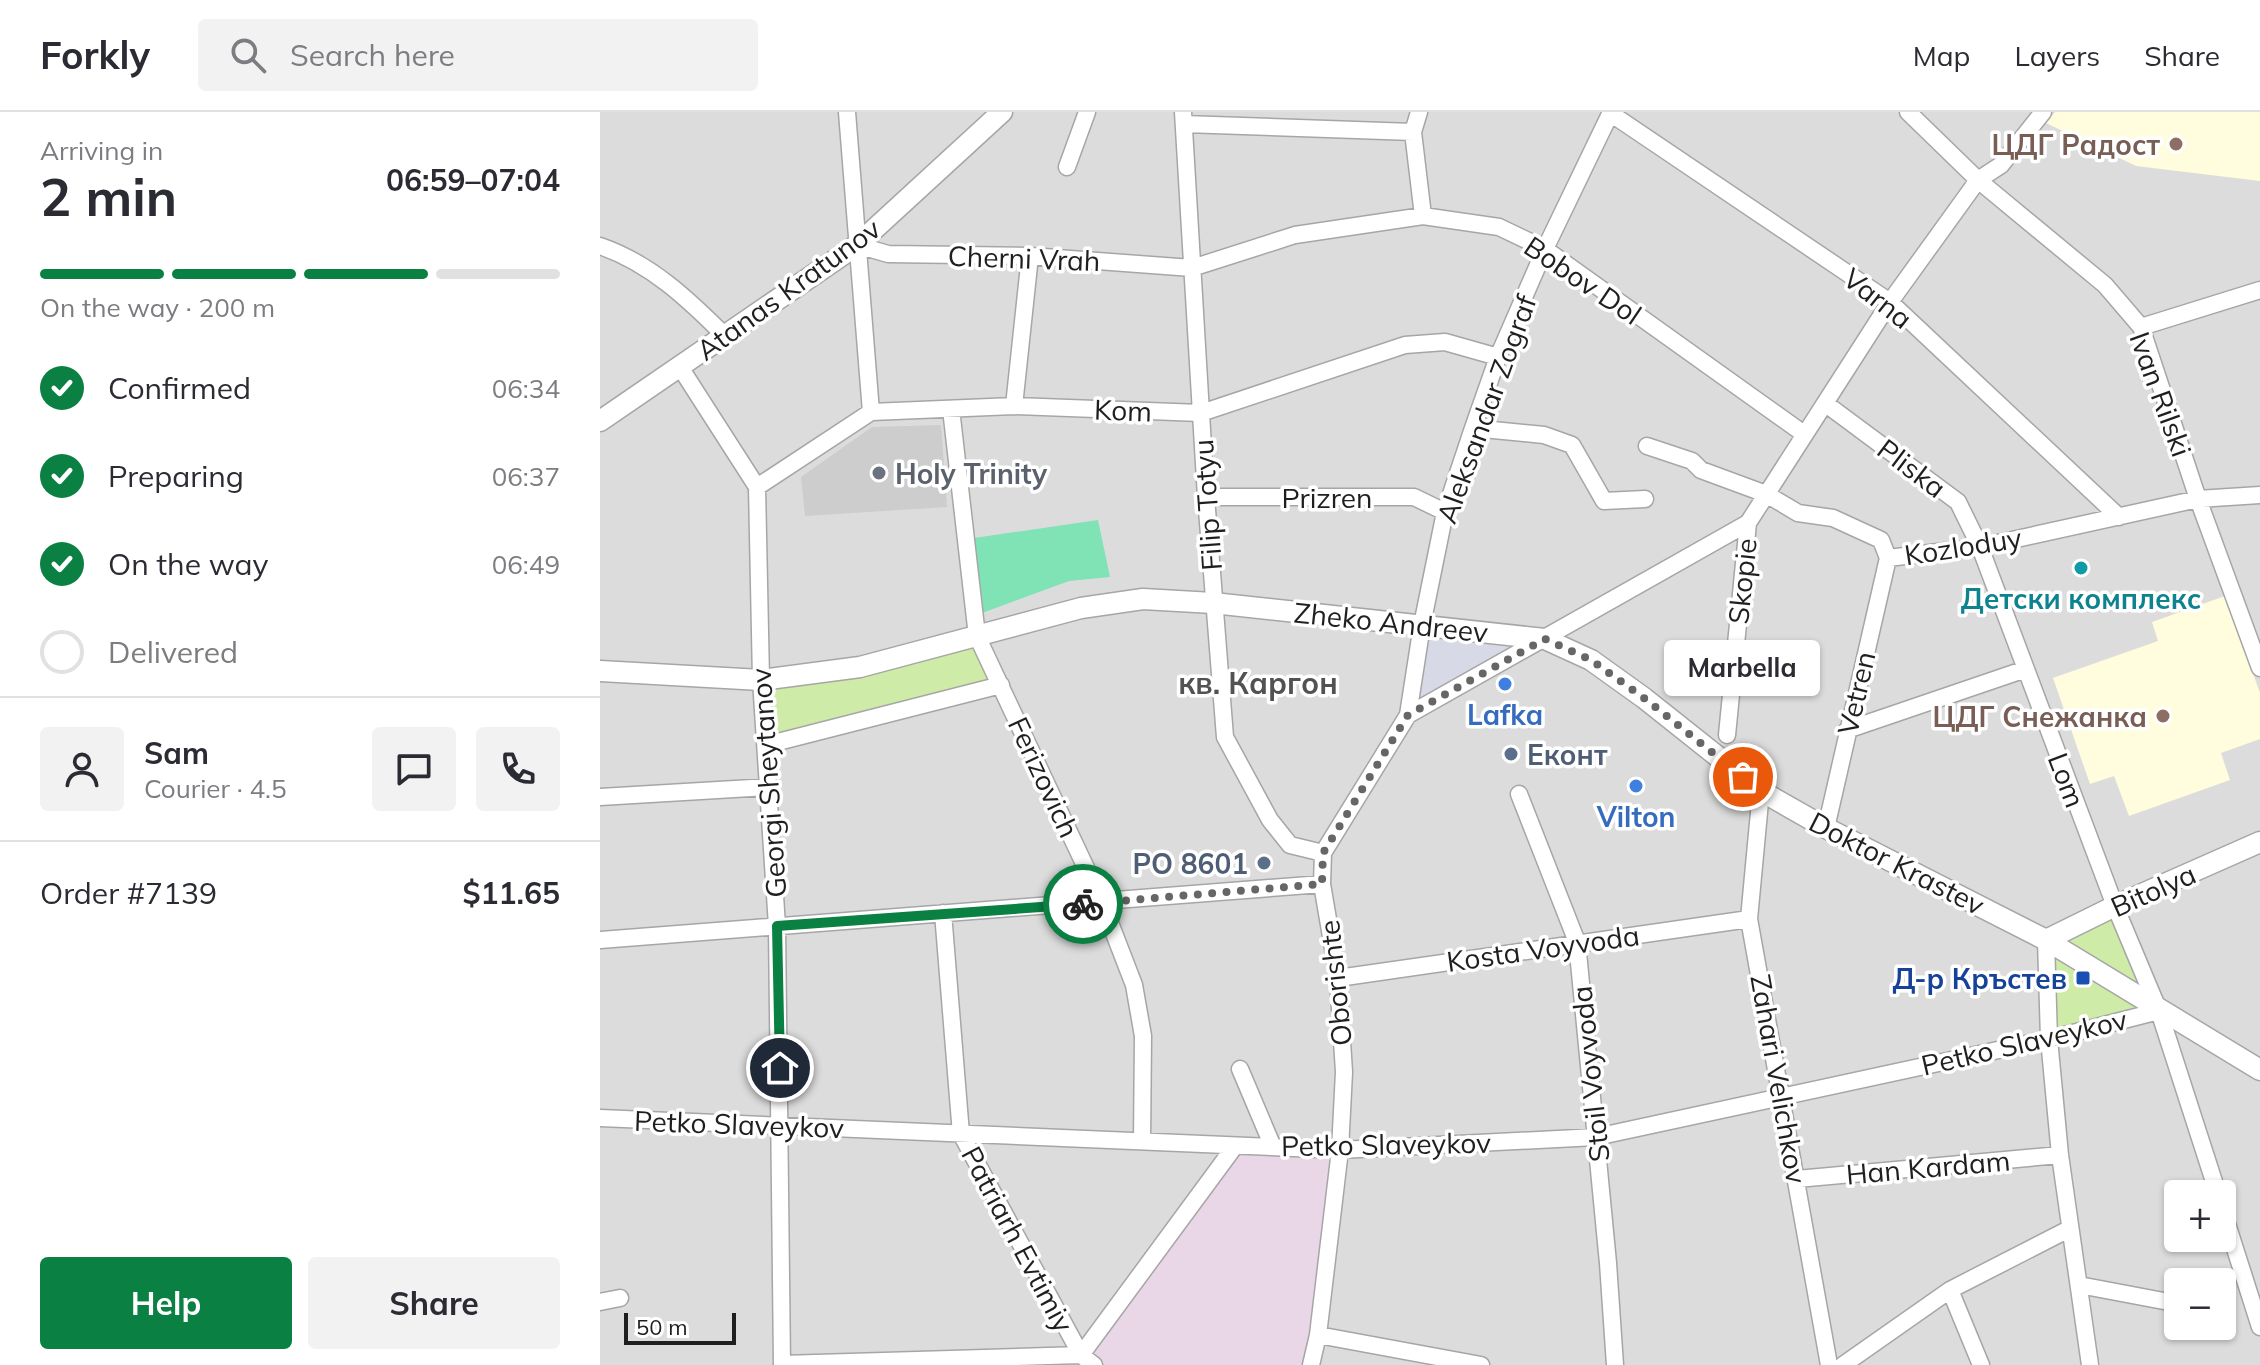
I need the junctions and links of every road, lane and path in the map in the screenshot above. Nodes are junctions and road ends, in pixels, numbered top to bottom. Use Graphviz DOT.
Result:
graph roads {
  1 [pos="847,112"];
  2 [pos="1002,112"];
  3 [pos="1087,112"];
  4 [pos="1419,112"];
  5 [pos="1610,112"];
  6 [pos="1908,112"];
  7 [pos="2043,112"];
  8 [pos="1184,118"];
  9 [pos="1413,132"];
  10 [pos="1067,167"];
  11 [pos="1978,180"];
  12 [pos="1423,216"];
  13 [pos="857,245"];
  14 [pos="600,246"];
  15 [pos="1545,249"];
  16 [pos="1030,256"];
  17 [pos="1192,268"];
  18 [pos="2260,290"];
  19 [pos="1890,302"];
  20 [pos="2141,327"];
  21 [pos="725,336"];
  22 [pos="1498,357"];
  23 [pos="680,367"];
  24 [pos="1826,404"];
  25 [pos="1014,406"];
  26 [pos="951,409"];
  27 [pos="871,412"];
  28 [pos="1201,413"];
  29 [pos="600,421"];
  30 [pos="1473,428"];
  31 [pos="1804,434"];
  32 [pos="1647,446"];
  33 [pos="757,487"];
  34 [pos="1766,494"];
  35 [pos="2260,495"];
  36 [pos="1206,497"];
  37 [pos="1645,499"];
  38 [pos="2198,499"];
  39 [pos="1445,512"];
  40 [pos="2119,517"];
  41 [pos="1748,523"];
  42 [pos="1980,547"];
  43 [pos="1888,558"];
  44 [pos="1213,603"];
  45 [pos="1422,625"];
  46 [pos="977,636"];
  47 [pos="1545,639"];
  48 [pos="2260,668"];
  49 [pos="2026,669"];
  50 [pos="600,671"];
  51 [pos="761,680"];
  52 [pos="1001,685"];
  53 [pos="1408,715"];
  54 [pos="1847,730"];
  55 [pos="1727,735"];
  56 [pos="766,745"];
  57 [pos="768,787"];
  58 [pos="1761,791"];
  59 [pos="1519,794"];
  60 [pos="600,797"];
  61 [pos="1826,828"];
  62 [pos="2260,842"];
  63 [pos="1323,853"];
  64 [pos="1322,884"];
  65 [pos="1102,902"];
  66 [pos="2115,906"];
  67 [pos="943,913"];
  68 [pos="1749,919"];
  69 [pos="777,926"];
  70 [pos="600,940"];
  71 [pos="2046,940"];
  72 [pos="1577,942"];
  73 [pos="1338,978"];
  74 [pos="2159,1011"];
  75 [pos="2049,1039"];
  76 [pos="1240,1069"];
  77 [pos="2260,1070"];
  78 [pos="1783,1096"];
  79 [pos="600,1118"];
  80 [pos="781,1125"];
  81 [pos="961,1134"];
  82 [pos="1596,1137"];
  83 [pos="1142,1141"];
  84 [pos="1235,1146"];
  85 [pos="1273,1147"];
  86 [pos="1340,1150"];
  87 [pos="2060,1155"];
  88 [pos="1797,1179"];
  89 [pos="2213,1180"];
  90 [pos="2069,1229"];
  91 [pos="2236,1252"];
  92 [pos="2079,1285"];
  93 [pos="1950,1290"];
  94 [pos="620,1298"];
  95 [pos="2164,1301"];
  96 [pos="600,1302"];
  97 [pos="2260,1327"];
  98 [pos="1318,1335"];
  99 [pos="1088,1360"];
  100 [pos="782,1364"];
  101 [pos="1311,1365"];
  102 [pos="1481,1365"];
  103 [pos="1615,1365"];
  104 [pos="1829,1365"];
  105 [pos="1843,1365"];
  106 [pos="1981,1365"];
  107 [pos="2090,1365"];
  1 -- 13 [label="street"];
  2 -- 13 [label="street, Atanas Kratunov"];
  3 -- 10 [label="street"];
  4 -- 9 [label="street"];
  5 -- 15 [label="street, Aleksandar Zograf"];
  5 -- 19 [label="street, Varna"];
  6 -- 11 [label="street, Ivan Rilski"];
  7 -- 11 [label="street"];
  8 -- 9 [label="street"];
  8 -- 17 [label="street, Filip Totyu"];
  9 -- 12 [label="street"];
  11 -- 19 [label="street"];
  11 -- 20 [label="street, Ivan Rilski"];
  12 -- 15 [label="street, Bobov Dol"];
  12 -- 17 [label="street, Bobov Dol"];
  13 -- 16 [label="street, Cherni Vrah"];
  13 -- 21 [label="street, Atanas Kratunov"];
  13 -- 27 [label="street"];
  14 -- 21 [label="street"];
  15 -- 22 [label="street, Aleksandar Zograf"];
  15 -- 31 [label="street, Bobov Dol"];
  16 -- 17 [label="street, Cherni Vrah"];
  16 -- 25 [label="street"];
  17 -- 28 [label="street, Filip Totyu"];
  18 -- 20 [label="street"];
  19 -- 24 [label="street"];
  19 -- 40 [label="street, Varna"];
  20 -- 38 [label="street, Ivan Rilski"];
  21 -- 23 [label="street, Atanas Kratunov"];
  22 -- 28 [label="street, Kom"];
  22 -- 30 [label="street, Aleksandar Zograf"];
  23 -- 29 [label="street, Atanas Kratunov"];
  23 -- 33 [label="street"];
  24 -- 31 [label="street"];
  24 -- 42 [label="street, Pliska"];
  25 -- 26 [label="street, Kom"];
  25 -- 28 [label="street, Kom"];
  26 -- 27 [label="street, Kom"];
  26 -- 46 [label="street, Ferizovich"];
  27 -- 33 [label="street"];
  28 -- 36 [label="street, Filip Totyu"];
  30 -- 37 [label="street"];
  30 -- 39 [label="street, Aleksandar Zograf"];
  31 -- 34 [label="street"];
  32 -- 34 [label="street, Kozloduy"];
  33 -- 51 [label="street, Georgi Sheytanov"];
  34 -- 41 [label="street"];
  34 -- 43 [label="street, Kozloduy"];
  35 -- 38 [label="street, Kozloduy"];
  36 -- 39 [label="street, Prizren"];
  36 -- 44 [label="street, Filip Totyu"];
  38 -- 40 [label="street, Kozloduy"];
  38 -- 48 [label="street, Ivan Rilski"];
  39 -- 45 [label="street, Aleksandar Zograf"];
  40 -- 42 [label="street, Kozloduy"];
  41 -- 47 [label="street"];
  41 -- 55 [label="street, Skopie"];
  42 -- 43 [label="street, Kozloduy"];
  42 -- 49 [label="street, Lom"];
  43 -- 54 [label="street, Vetren"];
  44 -- 45 [label="street, Zheko Andreev"];
  44 -- 46 [label="street, Zheko Andreev"];
  44 -- 63 [label="street, Filip Totyu"];
  45 -- 47 [label="street, Zheko Andreev"];
  45 -- 53 [label="street, Oborishte"];
  46 -- 51 [label="street, Zheko Andreev"];
  46 -- 52 [label="street, Ferizovich"];
  47 -- 53 [label="street"];
  47 -- 58 [label="street, Doktor Krastev"];
  49 -- 54 [label="street"];
  49 -- 66 [label="street, Lom"];
  50 -- 51 [label="street, Zheko Andreev"];
  51 -- 56 [label="street, Georgi Sheytanov"];
  52 -- 56 [label="street"];
  52 -- 65 [label="street, Ferizovich"];
  53 -- 63 [label="street, Oborishte"];
  54 -- 61 [label="street, Vetren"];
  56 -- 57 [label="street, Georgi Sheytanov"];
  57 -- 60 [label="street"];
  57 -- 69 [label="street, Georgi Sheytanov"];
  58 -- 61 [label="street, Doktor Krastev"];
  58 -- 68 [label="street, Zahari Velichkov"];
  59 -- 72 [label="street, Stoil Voyvoda"];
  61 -- 71 [label="street, Doktor Krastev"];
  62 -- 66 [label="street, Bitolya"];
  63 -- 64 [label="street, Oborishte"];
  64 -- 65 [label="street"];
  64 -- 73 [label="street, Oborishte"];
  65 -- 67 [label="street"];
  65 -- 83 [label="street, Ferizovich"];
  66 -- 71 [label="street, Bitolya"];
  66 -- 74 [label="street, Lom"];
  67 -- 69 [label="street"];
  67 -- 81 [label="street, Patriarh Evtimiy"];
  68 -- 72 [label="street, Kosta Voyvoda"];
  68 -- 78 [label="street, Zahari Velichkov"];
  69 -- 70 [label="street"];
  69 -- 80 [label="street, Georgi Sheytanov"];
  71 -- 74 [label="street, Doktor Krastev"];
  71 -- 75 [label="street"];
  72 -- 73 [label="street, Kosta Voyvoda"];
  72 -- 82 [label="street, Stoil Voyvoda"];
  73 -- 86 [label="street, Oborishte"];
  74 -- 75 [label="street, Petko Slaveykov"];
  74 -- 77 [label="street, Doktor Krastev"];
  74 -- 89 [label="street, Lom"];
  75 -- 78 [label="street, Petko Slaveykov"];
  75 -- 87 [label="street"];
  76 -- 85 [label="street"];
  78 -- 82 [label="street, Petko Slaveykov"];
  78 -- 88 [label="street, Zahari Velichkov"];
  79 -- 80 [label="street, Petko Slaveykov"];
  80 -- 81 [label="street, Petko Slaveykov"];
  80 -- 100 [label="street, Georgi Sheytanov"];
  81 -- 83 [label="street, Petko Slaveykov"];
  81 -- 99 [label="street, Patriarh Evtimiy"];
  82 -- 86 [label="street, Petko Slaveykov"];
  82 -- 103 [label="street, Stoil Voyvoda"];
  83 -- 84 [label="street, Petko Slaveykov"];
  84 -- 85 [label="street, Petko Slaveykov"];
  84 -- 99 [label="street"];
  85 -- 86 [label="street, Petko Slaveykov"];
  86 -- 98 [label="street, Oborishte"];
  87 -- 88 [label="street, Han Kardam"];
  87 -- 90 [label="street"];
  88 -- 104 [label="street, Zahari Velichkov"];
  90 -- 92 [label="street"];
  90 -- 93 [label="street"];
  91 -- 97 [label="street"];
  92 -- 95 [label="street"];
  92 -- 107 [label="street"];
  93 -- 105 [label="street"];
  93 -- 106 [label="street"];
  94 -- 96 [label="street"];
  98 -- 101 [label="street, Oborishte"];
  98 -- 102 [label="street"];
  99 -- 100 [label="street"];
}
